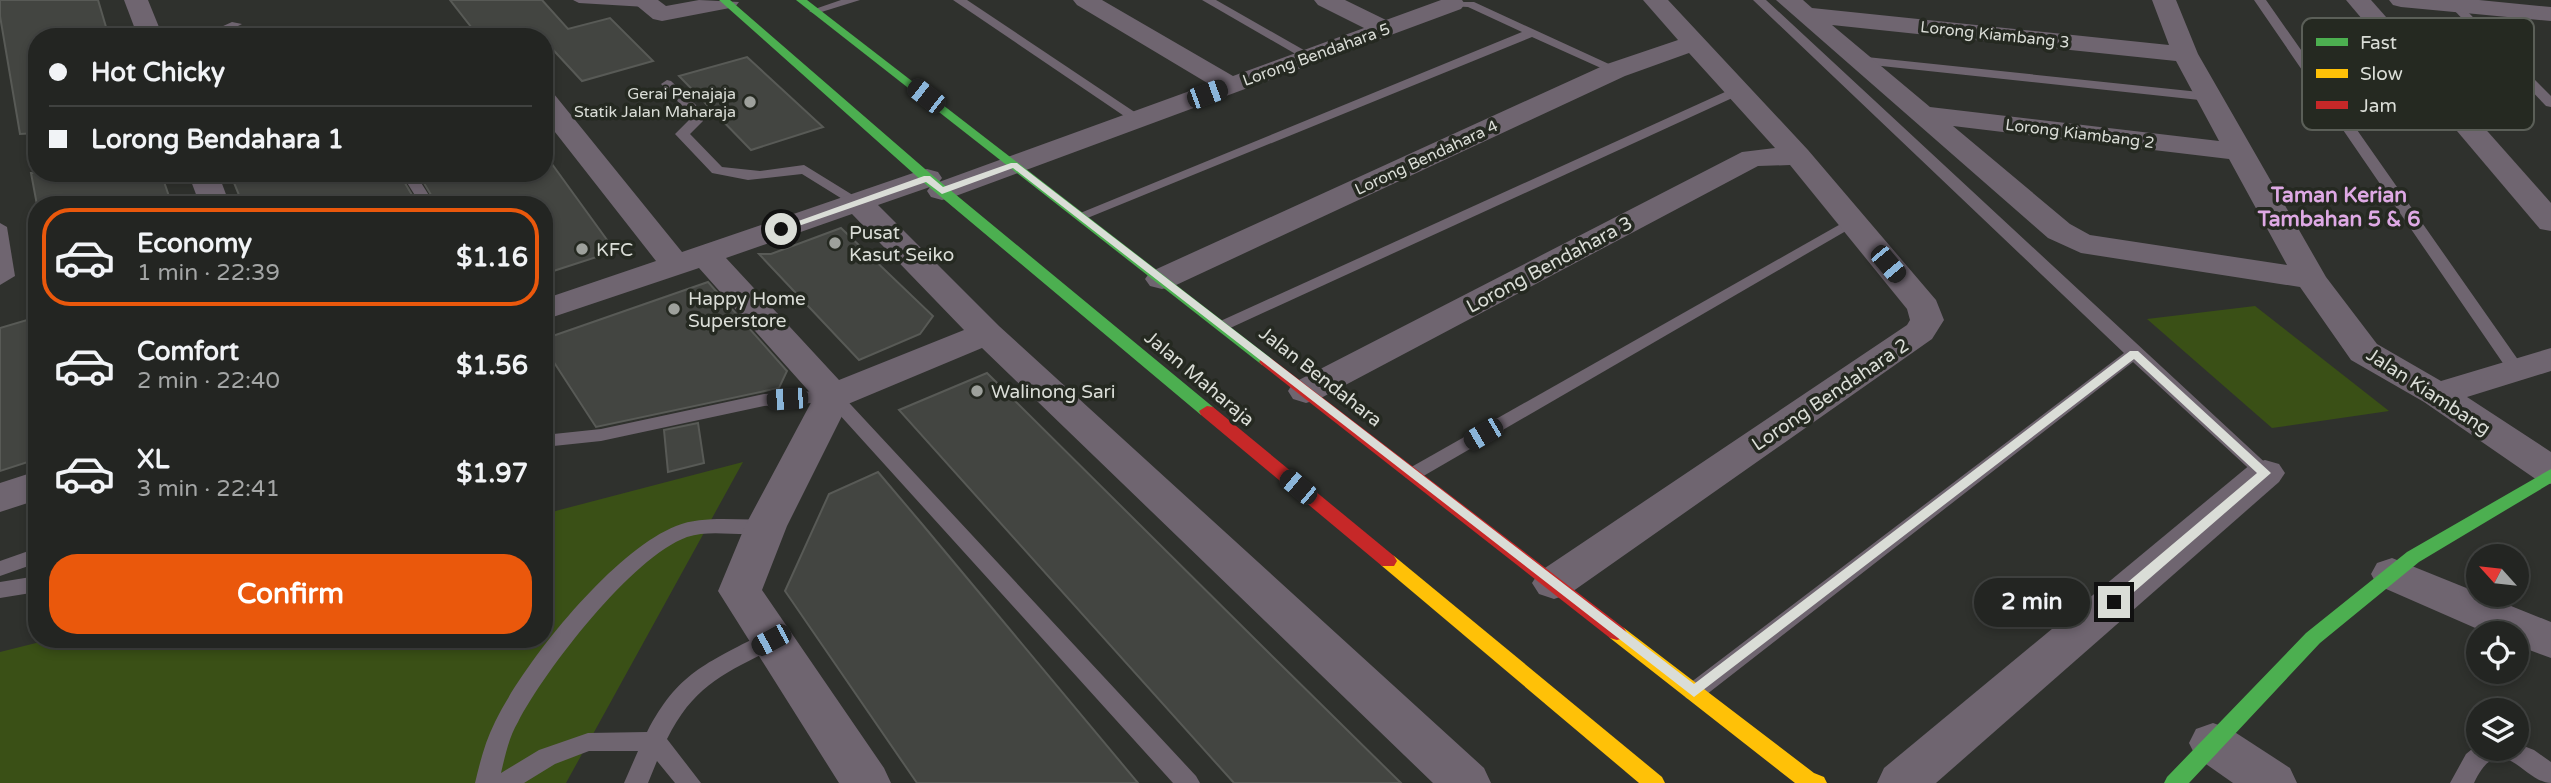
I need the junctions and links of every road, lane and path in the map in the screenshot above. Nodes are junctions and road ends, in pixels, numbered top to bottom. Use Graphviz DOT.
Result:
graph roads {
  1 [pos="136,0"];
  2 [pos="579,0"];
  3 [pos="801,0"];
  4 [pos="854,0"];
  5 [pos="958,0"];
  6 [pos="1085,0"];
  7 [pos="1208,0"];
  8 [pos="1326,0"];
  9 [pos="1655,0"];
  10 [pos="1759,0"];
  11 [pos="2164,0"];
  12 [pos="2260,0"];
  13 [pos="2358,0"];
  14 [pos="2401,0"];
  15 [pos="726,1"];
  16 [pos="644,2"];
  17 [pos="1452,4"];
  18 [pos="2455,5"];
  19 [pos="1797,7"];
  20 [pos="815,11"];
  21 [pos="2551,14"];
  22 [pos="2374,18"];
  23 [pos="2468,18"];
  24 [pos="236,24"];
  25 [pos="147,28"];
  26 [pos="226,28"];
  27 [pos="1385,29"];
  28 [pos="1533,32"];
  29 [pos="1693,43"];
  30 [pos="2185,54"];
  31 [pos="1310,57"];
  32 [pos="1857,60"];
  33 [pos="2302,61"];
  34 [pos="1616,70"];
  35 [pos="667,84"];
  36 [pos="1230,85"];
  37 [pos="2534,86"];
  38 [pos="1736,91"];
  39 [pos="2209,97"];
  40 [pos="2551,103"];
  41 [pos="553,110"];
  42 [pos="1921,114"];
  43 [pos="1138,119"];
  44 [pos="2350,130"];
  45 [pos="2471,130"];
  46 [pos="2240,152"];
  47 [pos="1798,156"];
  48 [pos="1014,165"];
  49 [pos="934,184"];
  50 [pos="857,202"];
  51 [pos="1080,216"];
  52 [pos="1853,222"];
  53 [pos="2551,222"];
  54 [pos="0,226"];
  55 [pos="691,260"];
  56 [pos="1161,279"];
  57 [pos="2311,279"];
  58 [pos="0,280"];
  59 [pos="553,307"];
  60 [pos="1222,326"];
  61 [pos="987,333"];
  62 [pos="2134,353"];
  63 [pos="2551,359"];
  64 [pos="2515,368"];
  65 [pos="1306,391"];
  66 [pos="2437,394"];
  67 [pos="832,396"];
  68 [pos="553,440"];
  69 [pos="2265,473"];
  70 [pos="2551,473"];
  71 [pos="1413,474"];
  72 [pos="28,488"];
  73 [pos="0,498"];
  74 [pos="766,527"];
  75 [pos="28,558"];
  76 [pos="0,569"];
  77 [pos="2392,574"];
  78 [pos="1554,583"];
  79 [pos="28,585"];
  80 [pos="0,590"];
  81 [pos="771,640"];
  82 [pos="2551,641"];
  83 [pos="1694,692"];
  84 [pos="655,741"];
  85 [pos="2213,743"];
  86 [pos="2551,777"];
  87 [pos="487,783"];
  88 [pos="504,783"];
  89 [pos="636,783"];
  90 [pos="689,783"];
  91 [pos="866,783"];
  92 [pos="1188,783"];
  93 [pos="1465,783"];
  94 [pos="1654,783"];
  95 [pos="1816,783"];
  96 [pos="1902,783"];
  97 [pos="2175,783"];
  98 [pos="2272,783"];
  99 [pos="2462,783"];
  1 -- 25 [label="street"];
  2 -- 16 [label="lane"];
  3 -- 20 [label="street, Jalan Bendahara"];
  4 -- 20 [label="lane"];
  5 -- 43 [label="lane"];
  6 -- 36 [label="street"];
  7 -- 31 [label="lane"];
  8 -- 27 [label="street"];
  9 -- 29 [label="street, Lorong Bendahara 2"];
  10 -- 62 [label="lane"];
  11 -- 30 [label="street, Jalan Kiambang"];
  12 -- 33 [label="lane"];
  13 -- 22 [label="street"];
  14 -- 18 [label="street"];
  15 -- 16 [label="street"];
  15 -- 49 [label="street, Jalan Maharaja"];
  17 -- 27 [label="street, Lorong Bendahara 5"];
  17 -- 28 [label="lane"];
  18 -- 21 [label="street"];
  18 -- 23 [label="lane"];
  19 -- 30 [label="street, Lorong Kiambang 3"];
  19 -- 32 [label="street"];
  20 -- 48 [label="street, Jalan Bendahara"];
  24 -- 26 [label="lane"];
  27 -- 31 [label="street, Lorong Bendahara 5"];
  28 -- 34 [label="lane"];
  28 -- 51 [label="lane"];
  29 -- 34 [label="street, Lorong Bendahara 4"];
  29 -- 38 [label="street, Lorong Bendahara 2"];
  30 -- 39 [label="street, Jalan Kiambang"];
  31 -- 36 [label="street, Lorong Bendahara 5"];
  32 -- 39 [label="lane"];
  32 -- 42 [label="street"];
  34 -- 56 [label="street, Lorong Bendahara 4"];
  35 -- 50 [label="lane"];
  36 -- 43 [label="street, Lorong Bendahara 5"];
  37 -- 40 [label="lane"];
  38 -- 47 [label="street, Lorong Bendahara 2"];
  38 -- 60 [label="lane"];
  39 -- 46 [label="street, Jalan Kiambang"];
  41 -- 55 [label="street"];
  42 -- 46 [label="street, Lorong Kiambang 2"];
  42 -- 57 [label="street"];
  43 -- 48 [label="street, Lorong Bendahara 5"];
  44 -- 64 [label="lane"];
  45 -- 53 [label="street"];
  46 -- 57 [label="street, Jalan Kiambang"];
  47 -- 52 [label="street, Lorong Bendahara 2"];
  47 -- 65 [label="street, Lorong Bendahara 3"];
  48 -- 49 [label="street, Lorong Bendahara 5"];
  48 -- 51 [label="street, Jalan Bendahara"];
  49 -- 50 [label="street, Lorong Bendahara 5"];
  49 -- 94 [label="street, Jalan Maharaja"];
  50 -- 55 [label="street, Lorong Bendahara 5"];
  50 -- 61 [label="street"];
  51 -- 56 [label="street, Jalan Bendahara"];
  52 -- 71 [label="lane"];
  52 -- 78 [label="street, Lorong Bendahara 2"];
  54 -- 58 [label="lane"];
  55 -- 59 [label="street, Lorong Bendahara 5"];
  55 -- 67 [label="street"];
  56 -- 60 [label="street, Jalan Bendahara"];
  57 -- 66 [label="street, Jalan Kiambang"];
  60 -- 65 [label="street, Jalan Bendahara"];
  61 -- 67 [label="street"];
  61 -- 93 [label="street"];
  62 -- 69 [label="lane"];
  62 -- 83 [label="lane"];
  63 -- 64 [label="street"];
  64 -- 66 [label="street"];
  65 -- 71 [label="street, Jalan Bendahara"];
  66 -- 70 [label="street, Jalan Kiambang"];
  67 -- 68 [label="lane"];
  67 -- 74 [label="street"];
  67 -- 92 [label="lane"];
  69 -- 96 [label="street"];
  70 -- 77 [label="street"];
  71 -- 78 [label="street, Jalan Bendahara"];
  72 -- 73 [label="street"];
  74 -- 81 [label="street"];
  74 -- 87 [label="lane"];
  75 -- 76 [label="lane"];
  77 -- 82 [label="street"];
  77 -- 85 [label="street"];
  78 -- 83 [label="street, Jalan Bendahara"];
  79 -- 80 [label="lane"];
  81 -- 84 [label="lane"];
  81 -- 91 [label="street"];
  83 -- 95 [label="street, Jalan Bendahara"];
  84 -- 88 [label="lane"];
  84 -- 89 [label="lane"];
  84 -- 90 [label="lane"];
  85 -- 97 [label="street"];
  85 -- 98 [label="street"];
  86 -- 99 [label="lane"];
}
